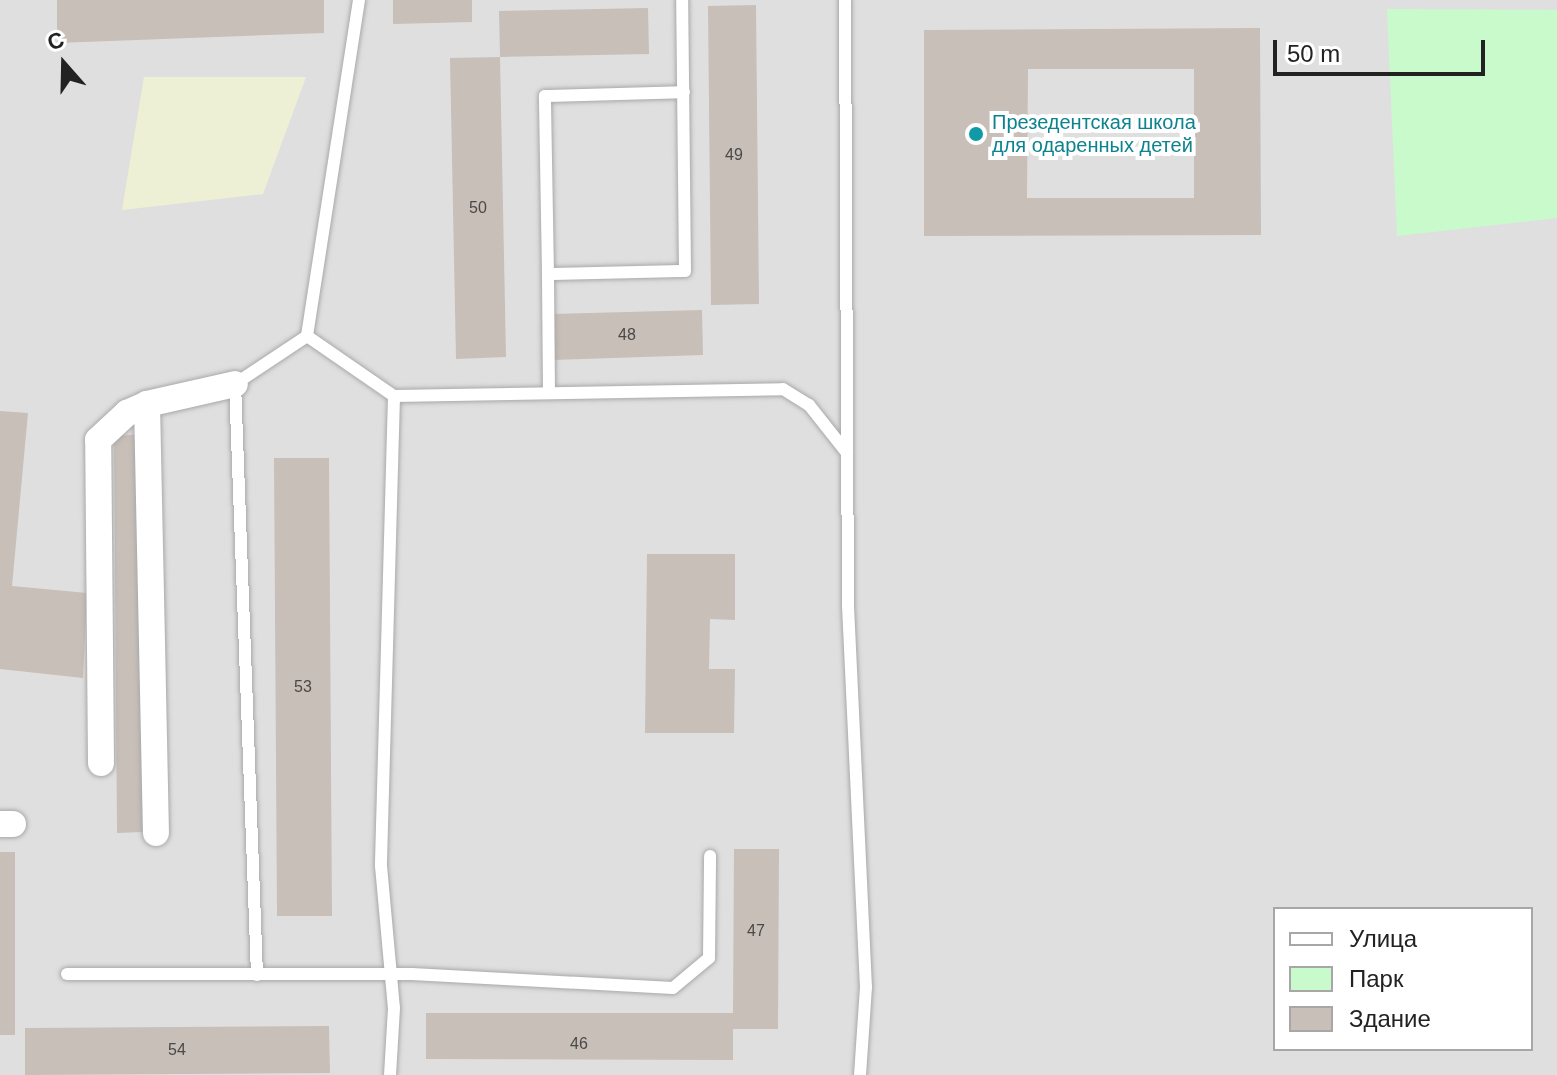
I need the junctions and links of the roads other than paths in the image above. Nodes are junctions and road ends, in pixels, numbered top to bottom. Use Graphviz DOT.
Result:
graph roads {
  1 [pos="359,0"];
  2 [pos="682,0"];
  3 [pos="845,0"];
  4 [pos="684,92"];
  5 [pos="548,274"];
  6 [pos="307,336"];
  7 [pos="235,384"];
  8 [pos="549,393"];
  9 [pos="394,396"];
  10 [pos="147,404"];
  11 [pos="847,453"];
  12 [pos="101,763"];
  13 [pos="156,833"];
  14 [pos="710,856"];
  15 [pos="67,974"];
  16 [pos="257,975"];
  17 [pos="391,976"];
  18 [pos="390,1075"];
  19 [pos="860,1075"];
  1 -- 6 [label="lane"];
  2 -- 4 [label="lane"];
  3 -- 11 [label="lane"];
  4 -- 5 [label="lane"];
  4 -- 5 [label="lane"];
  5 -- 8 [label="lane"];
  6 -- 7 [label="lane"];
  6 -- 9 [label="lane"];
  7 -- 10 [label="street"];
  7 -- 16 [label="lane"];
  8 -- 9 [label="lane"];
  8 -- 11 [label="lane"];
  9 -- 17 [label="lane"];
  10 -- 12 [label="street"];
  10 -- 13 [label="street"];
  11 -- 19 [label="lane"];
  14 -- 17 [label="lane"];
  15 -- 16 [label="lane"];
  16 -- 17 [label="lane"];
  17 -- 18 [label="lane"];
}
